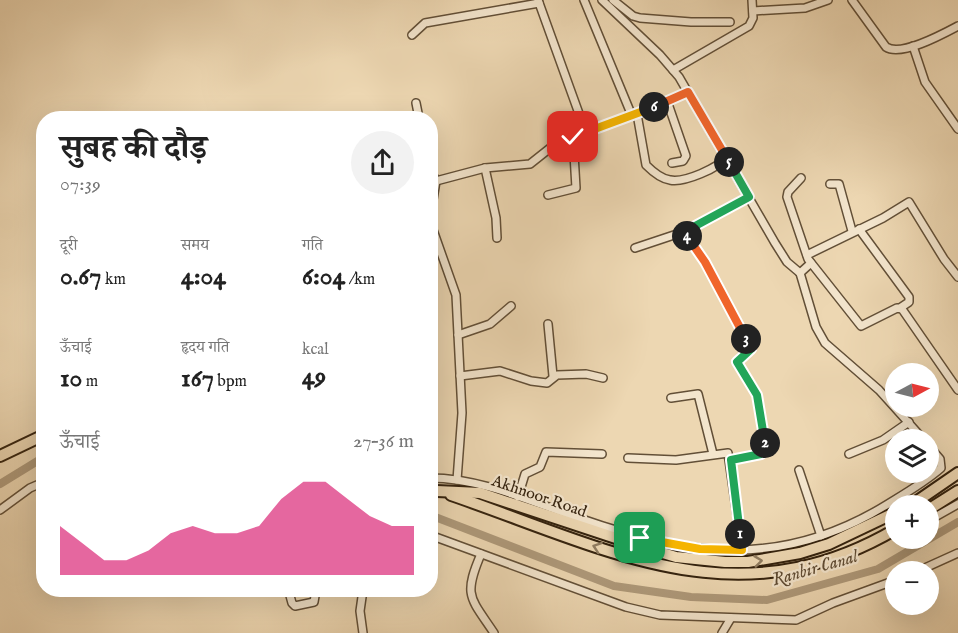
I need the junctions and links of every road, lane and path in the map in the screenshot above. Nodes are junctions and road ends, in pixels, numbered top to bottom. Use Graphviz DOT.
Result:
graph roads {
  1 [pos="584,0"];
  2 [pos="602,0"];
  3 [pos="613,0"];
  4 [pos="752,0"];
  5 [pos="828,0"];
  6 [pos="852,0"];
  7 [pos="538,1"];
  8 [pos="753,11"];
  9 [pos="730,22"];
  10 [pos="957,28"];
  11 [pos="412,35"];
  12 [pos="913,46"];
  13 [pos="674,70"];
  14 [pos="688,92"];
  15 [pos="667,101"];
  16 [pos="416,103"];
  17 [pos="418,111"];
  18 [pos="634,115"];
  19 [pos="958,129"];
  20 [pos="585,133"];
  21 [pos="573,137"];
  22 [pos="726,157"];
  23 [pos="672,163"];
  24 [pos="485,168"];
  25 [pos="801,178"];
  26 [pos="438,180"];
  27 [pos="830,184"];
  28 [pos="548,195"];
  29 [pos="749,197"];
  30 [pos="856,230"];
  31 [pos="684,232"];
  32 [pos="497,238"];
  33 [pos="438,247"];
  34 [pos="635,248"];
  35 [pos="807,255"];
  36 [pos="811,263"];
  37 [pos="800,273"];
  38 [pos="958,277"];
  39 [pos="511,306"];
  40 [pos="900,308"];
  41 [pos="548,324"];
  42 [pos="458,335"];
  43 [pos="460,376"];
  44 [pos="553,376"];
  45 [pos="603,378"];
  46 [pos="958,390"];
  47 [pos="671,398"];
  48 [pos="909,422"];
  49 [pos="915,429"];
  50 [pos="36,439"];
  51 [pos="602,454"];
  52 [pos="713,454"];
  53 [pos="849,454"];
  54 [pos="0,456"];
  55 [pos="628,458"];
  56 [pos="731,460"];
  57 [pos="799,470"];
  58 [pos="958,473"];
  59 [pos="438,479"];
  60 [pos="457,480"];
  61 [pos="920,483"];
  62 [pos="36,485"];
  63 [pos="438,490"];
  64 [pos="438,491"];
  65 [pos="958,491"];
  66 [pos="926,495"];
  67 [pos="518,497"];
  68 [pos="939,503"];
  69 [pos="958,504"];
  70 [pos="0,510"];
  71 [pos="939,515"];
  72 [pos="885,517"];
  73 [pos="885,528"];
  74 [pos="821,536"];
  75 [pos="438,538"];
  76 [pos="742,550"];
  77 [pos="958,553"];
  78 [pos="481,554"];
  79 [pos="939,562"];
  80 [pos="885,584"];
  81 [pos="290,597"];
  82 [pos="314,597"];
  83 [pos="362,597"];
  84 [pos="731,618"];
  85 [pos="363,633"];
  86 [pos="494,633"];
  87 [pos="723,633"];
  1 -- 18 [label="street"];
  2 -- 13 [label="street"];
  3 -- 9 [label="street"];
  4 -- 8 [label="street"];
  5 -- 8 [label="street"];
  6 -- 12 [label="street"];
  7 -- 11 [label="street"];
  7 -- 20 [label="street"];
  8 -- 13 [label="street"];
  10 -- 12 [label="street"];
  12 -- 19 [label="street"];
  13 -- 14 [label="street"];
  14 -- 15 [label="street"];
  14 -- 22 [label="street"];
  15 -- 18 [label="street"];
  15 -- 23 [label="street"];
  16 -- 17 [label="street"];
  18 -- 20 [label="street"];
  18 -- 22 [label="street"];
  20 -- 21 [label="street"];
  21 -- 24 [label="street"];
  21 -- 28 [label="street"];
  22 -- 29 [label="street"];
  24 -- 26 [label="street"];
  24 -- 32 [label="street"];
  25 -- 35 [label="street"];
  27 -- 30 [label="street"];
  29 -- 31 [label="street"];
  29 -- 37 [label="street"];
  30 -- 35 [label="street"];
  30 -- 38 [label="street"];
  30 -- 40 [label="street"];
  31 -- 34 [label="street"];
  31 -- 56 [label="street"];
  33 -- 42 [label="street"];
  35 -- 36 [label="street"];
  36 -- 37 [label="street"];
  36 -- 40 [label="street"];
  37 -- 48 [label="street"];
  39 -- 42 [label="street"];
  40 -- 46 [label="street"];
  41 -- 44 [label="street"];
  42 -- 43 [label="street"];
  43 -- 44 [label="street"];
  43 -- 60 [label="street"];
  44 -- 45 [label="street"];
  47 -- 52 [label="street"];
  48 -- 49 [label="street"];
  48 -- 53 [label="street"];
  50 -- 54 [label="main road"];
  51 -- 67 [label="street"];
  52 -- 55 [label="street"];
  52 -- 56 [label="street"];
  56 -- 76 [label="street"];
  57 -- 74 [label="street"];
  58 -- 66 [label="main road"];
  59 -- 60 [label="street"];
  60 -- 67 [label="street"];
  61 -- 74 [label="street"];
  62 -- 70 [label="street"];
  63 -- 72 [label="main road, Akhnoor Road, one-way"];
  73 -- 64 [label="main road, Akhnoor Road, one-way"];
  65 -- 68 [label="main road"];
  67 -- 76 [label="street"];
  69 -- 71 [label="street"];
  74 -- 76 [label="street"];
  75 -- 78 [label="street"];
  77 -- 79 [label="street"];
  78 -- 84 [label="street"];
  78 -- 86 [label="street"];
  80 -- 84 [label="street"];
  81 -- 82 [label="street"];
  83 -- 85 [label="street"];
  84 -- 87 [label="street"];
}
